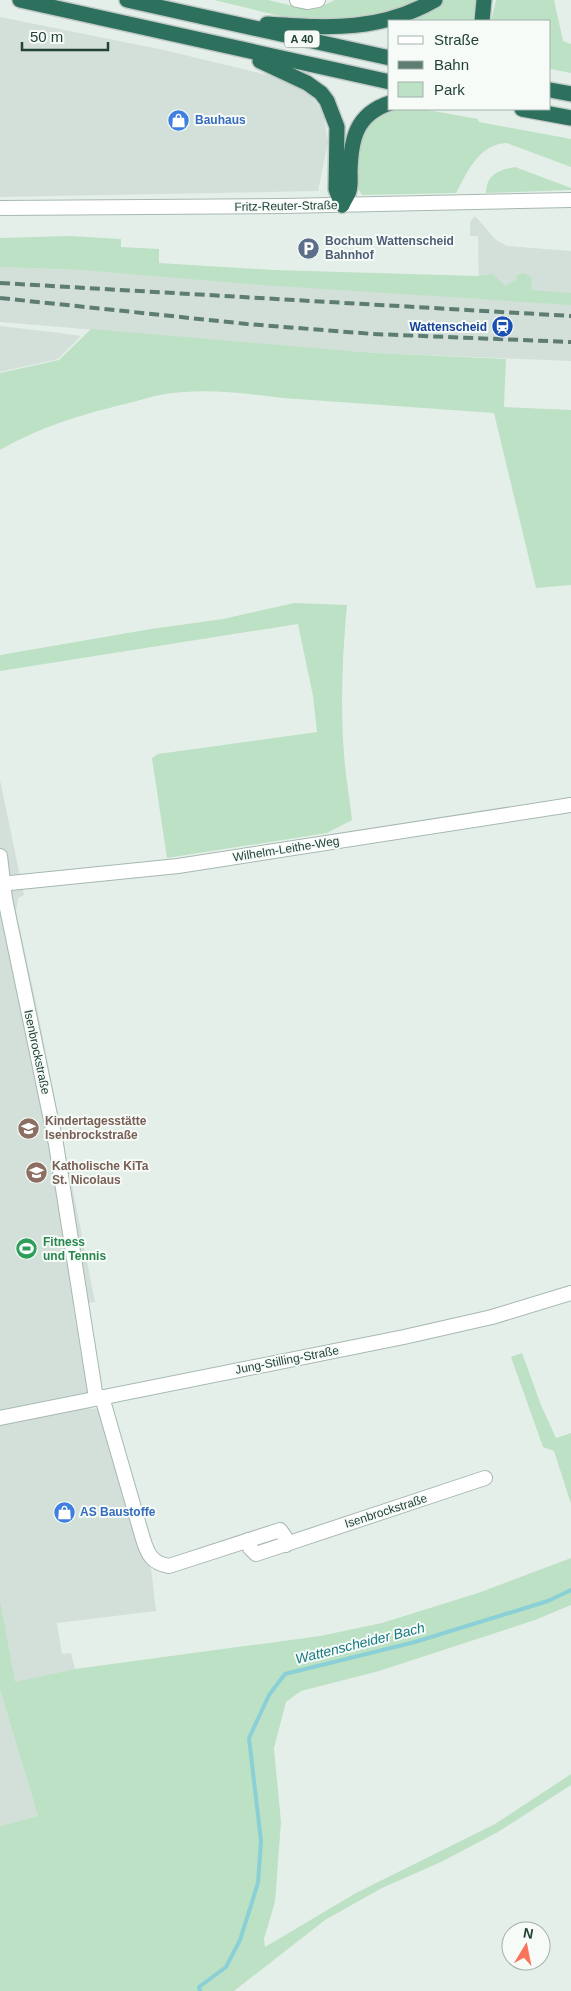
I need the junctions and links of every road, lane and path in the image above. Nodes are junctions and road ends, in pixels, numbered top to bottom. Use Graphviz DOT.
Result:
graph roads {
  1 [pos="20,0"];
  2 [pos="127,0"];
  3 [pos="296,0"];
  4 [pos="318,0"];
  5 [pos="435,0"];
  6 [pos="484,0"];
  7 [pos="215,20"];
  8 [pos="482,20"];
  9 [pos="223,45"];
  10 [pos="388,58"];
  11 [pos="388,82"];
  12 [pos="388,104"];
  13 [pos="527,110"];
  14 [pos="571,118"];
  15 [pos="571,200"];
  16 [pos="342,205"];
  17 [pos="0,208"];
  18 [pos="571,805"];
  19 [pos="0,856"];
  20 [pos="2,884"];
  21 [pos="571,1293"];
  22 [pos="99,1398"];
  23 [pos="0,1418"];
  24 [pos="485,1478"];
  1 -- 9 [label="highway, A 40"];
  2 -- 7 [label="highway, A 40"];
  3 -- 4 [label="street"];
  5 -- 7 [label="highway"];
  6 -- 8 [label="highway"];
  7 -- 10 [label="highway, A 40"];
  9 -- 11 [label="highway, A 40"];
  9 -- 16 [label="highway"];
  12 -- 16 [label="highway"];
  13 -- 14 [label="highway"];
  15 -- 16 [label="street, Fritz-Reuter-Straße"];
  16 -- 17 [label="street, Fritz-Reuter-Straße"];
  18 -- 20 [label="street, Wilhelm-Leithe-Weg"];
  19 -- 20 [label="street, Isenbrockstraße"];
  20 -- 22 [label="street, Isenbrockstraße"];
  21 -- 22 [label="street, Jung-Stilling-Straße"];
  22 -- 23 [label="street, Jung-Stilling-Straße"];
  22 -- 24 [label="street, Isenbrockstraße"];
}
